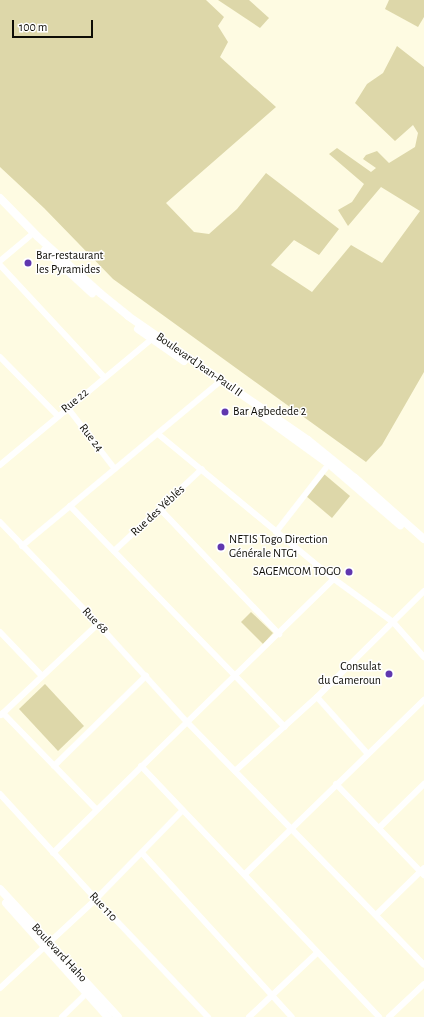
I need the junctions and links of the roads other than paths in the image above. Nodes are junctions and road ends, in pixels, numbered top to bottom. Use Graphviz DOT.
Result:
graph roads {
  1 [pos="0,198"];
  2 [pos="0,206"];
  3 [pos="30,236"];
  4 [pos="0,261"];
  5 [pos="0,265"];
  6 [pos="153,337"];
  7 [pos="0,357"];
  8 [pos="104,378"];
  9 [pos="217,384"];
  10 [pos="68,407"];
  11 [pos="58,416"];
  12 [pos="158,434"];
  13 [pos="329,464"];
  14 [pos="0,465"];
  15 [pos="116,469"];
  16 [pos="202,469"];
  17 [pos="70,506"];
  18 [pos="160,510"];
  19 [pos="0,522"];
  20 [pos="276,532"];
  21 [pos="424,539"];
  22 [pos="22,546"];
  23 [pos="424,546"];
  24 [pos="114,551"];
  25 [pos="334,579"];
  26 [pos="424,591"];
  27 [pos="393,622"];
  28 [pos="98,624"];
  29 [pos="0,632"];
  30 [pos="279,634"];
  31 [pos="424,657"];
  32 [pos="42,676"];
  33 [pos="146,676"];
  34 [pos="236,676"];
  35 [pos="316,697"];
  36 [pos="424,700"];
  37 [pos="2,714"];
  38 [pos="187,722"];
  39 [pos="285,727"];
  40 [pos="368,754"];
  41 [pos="54,766"];
  42 [pos="141,766"];
  43 [pos="235,771"];
  44 [pos="336,784"];
  45 [pos="424,784"];
  46 [pos="0,794"];
  47 [pos="96,809"];
  48 [pos="184,810"];
  49 [pos="380,827"];
  50 [pos="291,828"];
  51 [pos="53,852"];
  52 [pos="142,853"];
  53 [pos="423,871"];
  54 [pos="245,874"];
  55 [pos="0,889"];
  56 [pos="0,897"];
  57 [pos="96,899"];
  58 [pos="376,915"];
  59 [pos="46,944"];
  60 [pos="317,953"];
  61 [pos="424,965"];
  62 [pos="424,984"];
  63 [pos="0,988"];
  64 [pos="86,993"];
  65 [pos="272,995"];
  66 [pos="62,1017"];
  67 [pos="108,1017"];
  68 [pos="118,1017"];
  69 [pos="208,1017"];
  70 [pos="249,1017"];
  71 [pos="292,1017"];
  72 [pos="379,1017"];
  73 [pos="389,1017"];
  1 -- 6 [label="main road, Boulevard Jean-Paul II"];
  2 -- 3 [label="main road, Boulevard Jean-Paul II"];
  3 -- 4 [label="street"];
  3 -- 6 [label="main road, Boulevard Jean-Paul II"];
  5 -- 8 [label="street"];
  6 -- 8 [label="street, Rue 22"];
  6 -- 9 [label="main road, Boulevard Jean-Paul II"];
  6 -- 21 [label="main road, Boulevard Jean-Paul II"];
  7 -- 11 [label="street"];
  8 -- 10 [label="street, Rue 22"];
  9 -- 12 [label="street"];
  9 -- 13 [label="main road, Boulevard Jean-Paul II"];
  10 -- 11 [label="street, Rue 22"];
  10 -- 15 [label="street, Rue 24"];
  11 -- 14 [label="street, Rue 22"];
  12 -- 15 [label="street"];
  12 -- 16 [label="street"];
  13 -- 20 [label="street"];
  13 -- 23 [label="main road, Boulevard Jean-Paul II"];
  15 -- 17 [label="street"];
  16 -- 18 [label="street, Rue des Yéblés"];
  16 -- 20 [label="street"];
  17 -- 22 [label="street"];
  17 -- 24 [label="street"];
  18 -- 24 [label="street, Rue des Yéblés"];
  18 -- 30 [label="street"];
  19 -- 22 [label="street, Rue 68"];
  20 -- 25 [label="street"];
  22 -- 28 [label="street, Rue 68"];
  24 -- 34 [label="street"];
  25 -- 27 [label="street"];
  25 -- 30 [label="street"];
  26 -- 27 [label="street"];
  27 -- 31 [label="street"];
  27 -- 35 [label="street"];
  28 -- 32 [label="street"];
  28 -- 33 [label="street, Rue 68"];
  29 -- 32 [label="street"];
  30 -- 34 [label="street"];
  32 -- 37 [label="street"];
  33 -- 38 [label="street, Rue 68"];
  33 -- 41 [label="street"];
  34 -- 38 [label="street"];
  34 -- 39 [label="street"];
  35 -- 39 [label="street"];
  35 -- 40 [label="street"];
  36 -- 40 [label="street"];
  37 -- 41 [label="street"];
  38 -- 42 [label="street"];
  38 -- 43 [label="street, Rue 68"];
  39 -- 43 [label="street"];
  40 -- 44 [label="street"];
  41 -- 47 [label="street"];
  42 -- 47 [label="street"];
  42 -- 48 [label="street"];
  43 -- 50 [label="street, Rue 68"];
  44 -- 49 [label="street"];
  44 -- 50 [label="street"];
  45 -- 49 [label="street"];
  46 -- 51 [label="street, Rue 110"];
  47 -- 51 [label="street"];
  48 -- 52 [label="street"];
  48 -- 54 [label="street"];
  49 -- 53 [label="street"];
  50 -- 54 [label="street"];
  50 -- 58 [label="street, Rue 68"];
  51 -- 57 [label="street, Rue 110"];
  52 -- 57 [label="street"];
  52 -- 65 [label="street"];
  53 -- 58 [label="street"];
  54 -- 60 [label="street"];
  55 -- 59 [label="main road, Boulevard Haho"];
  56 -- 59 [label="main road, Boulevard Haho"];
  57 -- 59 [label="street"];
  57 -- 69 [label="street, Rue 110"];
  58 -- 61 [label="street, Rue 68"];
  59 -- 63 [label="street"];
  59 -- 64 [label="main road, Boulevard Haho"];
  59 -- 68 [label="main road, Boulevard Haho"];
  60 -- 65 [label="street"];
  60 -- 72 [label="street"];
  62 -- 73 [label="street"];
  64 -- 66 [label="street"];
  64 -- 67 [label="main road, Boulevard Haho"];
  65 -- 70 [label="street"];
  65 -- 71 [label="street"];
}
